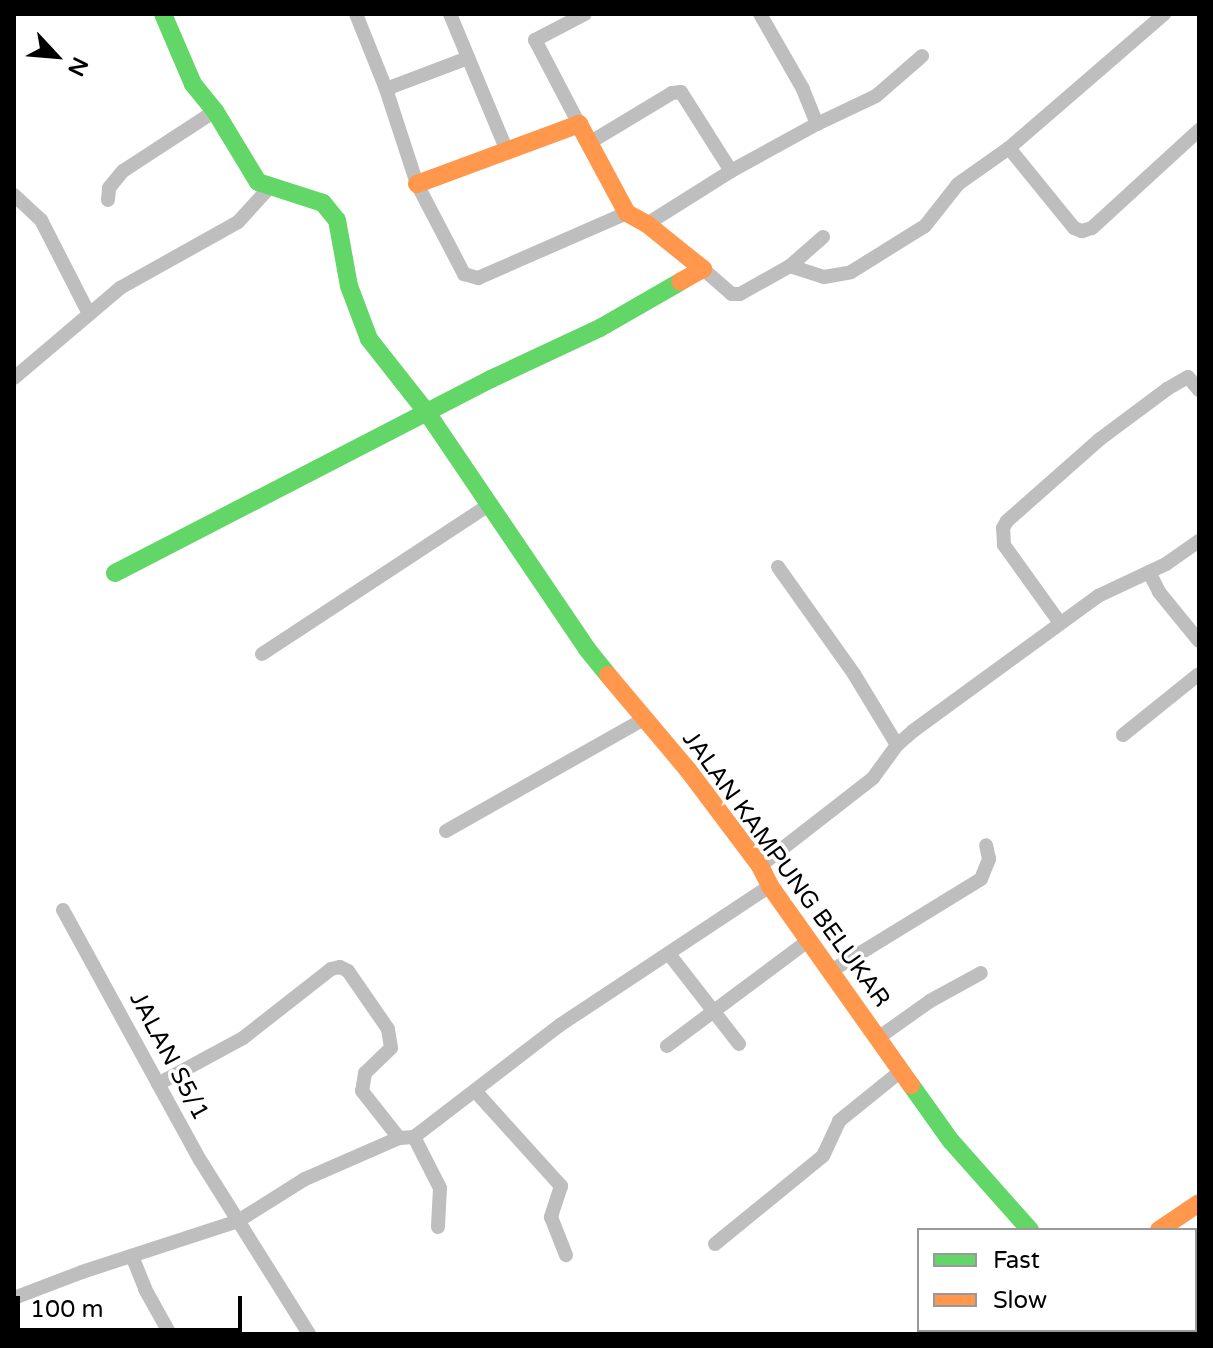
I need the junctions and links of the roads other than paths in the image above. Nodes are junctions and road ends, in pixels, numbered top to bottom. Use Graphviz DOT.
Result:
graph roads {
  1 [pos="163,14"];
  2 [pos="356,14"];
  3 [pos="450,14"];
  4 [pos="585,14"];
  5 [pos="760,14"];
  6 [pos="1164,14"];
  7 [pos="922,56"];
  8 [pos="468,58"];
  9 [pos="386,89"];
  10 [pos="215,111"];
  11 [pos="579,124"];
  12 [pos="817,124"];
  13 [pos="1199,130"];
  14 [pos="589,143"];
  15 [pos="1009,148"];
  16 [pos="507,151"];
  17 [pos="731,171"];
  18 [pos="417,184"];
  19 [pos="269,188"];
  20 [pos="14,195"];
  21 [pos="108,200"];
  22 [pos="627,213"];
  23 [pos="647,224"];
  24 [pos="823,237"];
  25 [pos="790,266"];
  26 [pos="703,269"];
  27 [pos="88,312"];
  28 [pos="14,378"];
  29 [pos="1199,390"];
  30 [pos="428,414"];
  31 [pos="489,505"];
  32 [pos="1199,541"];
  33 [pos="778,567"];
  34 [pos="1149,572"];
  35 [pos="115,573"];
  36 [pos="1060,623"];
  37 [pos="1199,641"];
  38 [pos="262,654"];
  39 [pos="1199,674"];
  40 [pos="644,719"];
  41 [pos="1123,735"];
  42 [pos="897,745"];
  43 [pos="446,831"];
  44 [pos="986,845"];
  45 [pos="760,866"];
  46 [pos="770,886"];
  47 [pos="63,910"];
  48 [pos="809,940"];
  49 [pos="669,954"];
  50 [pos="831,971"];
  51 [pos="981,973"];
  52 [pos="715,1013"];
  53 [pos="878,1038"];
  54 [pos="739,1044"];
  55 [pos="667,1046"];
  56 [pos="901,1071"];
  57 [pos="158,1084"];
  58 [pos="476,1092"];
  59 [pos="406,1138"];
  60 [pos="1199,1203"];
  61 [pos="238,1221"];
  62 [pos="438,1227"];
  63 [pos="1028,1228"];
  64 [pos="1162,1228"];
  65 [pos="715,1244"];
  66 [pos="566,1255"];
  67 [pos="132,1256"];
  68 [pos="16,1293"];
  69 [pos="170,1334"];
  70 [pos="309,1334"];
  1 -- 10 [label="street"];
  2 -- 9 [label="street"];
  3 -- 8 [label="street"];
  4 -- 11 [label="street"];
  5 -- 12 [label="street"];
  6 -- 15 [label="street"];
  7 -- 12 [label="street"];
  8 -- 9 [label="street"];
  8 -- 16 [label="street"];
  9 -- 18 [label="street"];
  10 -- 19 [label="street"];
  10 -- 21 [label="street"];
  11 -- 14 [label="street"];
  11 -- 16 [label="street"];
  12 -- 17 [label="street"];
  13 -- 15 [label="street"];
  14 -- 17 [label="street"];
  14 -- 22 [label="street"];
  15 -- 25 [label="street"];
  16 -- 18 [label="street"];
  17 -- 23 [label="street"];
  18 -- 22 [label="street"];
  19 -- 27 [label="street"];
  19 -- 30 [label="street, JALAN KAMPUNG BELUKAR"];
  20 -- 27 [label="street"];
  22 -- 23 [label="street"];
  23 -- 26 [label="street"];
  24 -- 25 [label="street"];
  25 -- 26 [label="street"];
  26 -- 30 [label="street"];
  27 -- 28 [label="street"];
  29 -- 36 [label="street"];
  30 -- 31 [label="street, JALAN KAMPUNG BELUKAR"];
  30 -- 35 [label="street"];
  31 -- 38 [label="street"];
  31 -- 40 [label="street, JALAN KAMPUNG BELUKAR"];
  32 -- 34 [label="street"];
  33 -- 42 [label="street"];
  34 -- 36 [label="street"];
  34 -- 37 [label="street"];
  36 -- 42 [label="street"];
  39 -- 41 [label="street"];
  40 -- 43 [label="street"];
  40 -- 45 [label="street, JALAN KAMPUNG BELUKAR"];
  42 -- 45 [label="street"];
  44 -- 50 [label="street"];
  45 -- 46 [label="street, JALAN KAMPUNG BELUKAR"];
  46 -- 48 [label="street, JALAN KAMPUNG BELUKAR"];
  46 -- 49 [label="street"];
  47 -- 57 [label="street, JALAN S5/1"];
  48 -- 50 [label="street, JALAN KAMPUNG BELUKAR"];
  48 -- 52 [label="street"];
  49 -- 52 [label="street"];
  49 -- 58 [label="street"];
  50 -- 53 [label="street, JALAN KAMPUNG BELUKAR"];
  51 -- 53 [label="street"];
  52 -- 54 [label="street"];
  52 -- 55 [label="street"];
  53 -- 56 [label="street, JALAN KAMPUNG BELUKAR"];
  56 -- 63 [label="street, JALAN KAMPUNG BELUKAR"];
  56 -- 65 [label="street"];
  57 -- 59 [label="street"];
  57 -- 61 [label="street, JALAN S5/1"];
  58 -- 59 [label="street"];
  58 -- 66 [label="street"];
  59 -- 61 [label="street"];
  59 -- 62 [label="street"];
  60 -- 64 [label="street"];
  61 -- 67 [label="street"];
  61 -- 70 [label="street, JALAN S5/1"];
  67 -- 68 [label="street"];
  67 -- 69 [label="street"];
}
